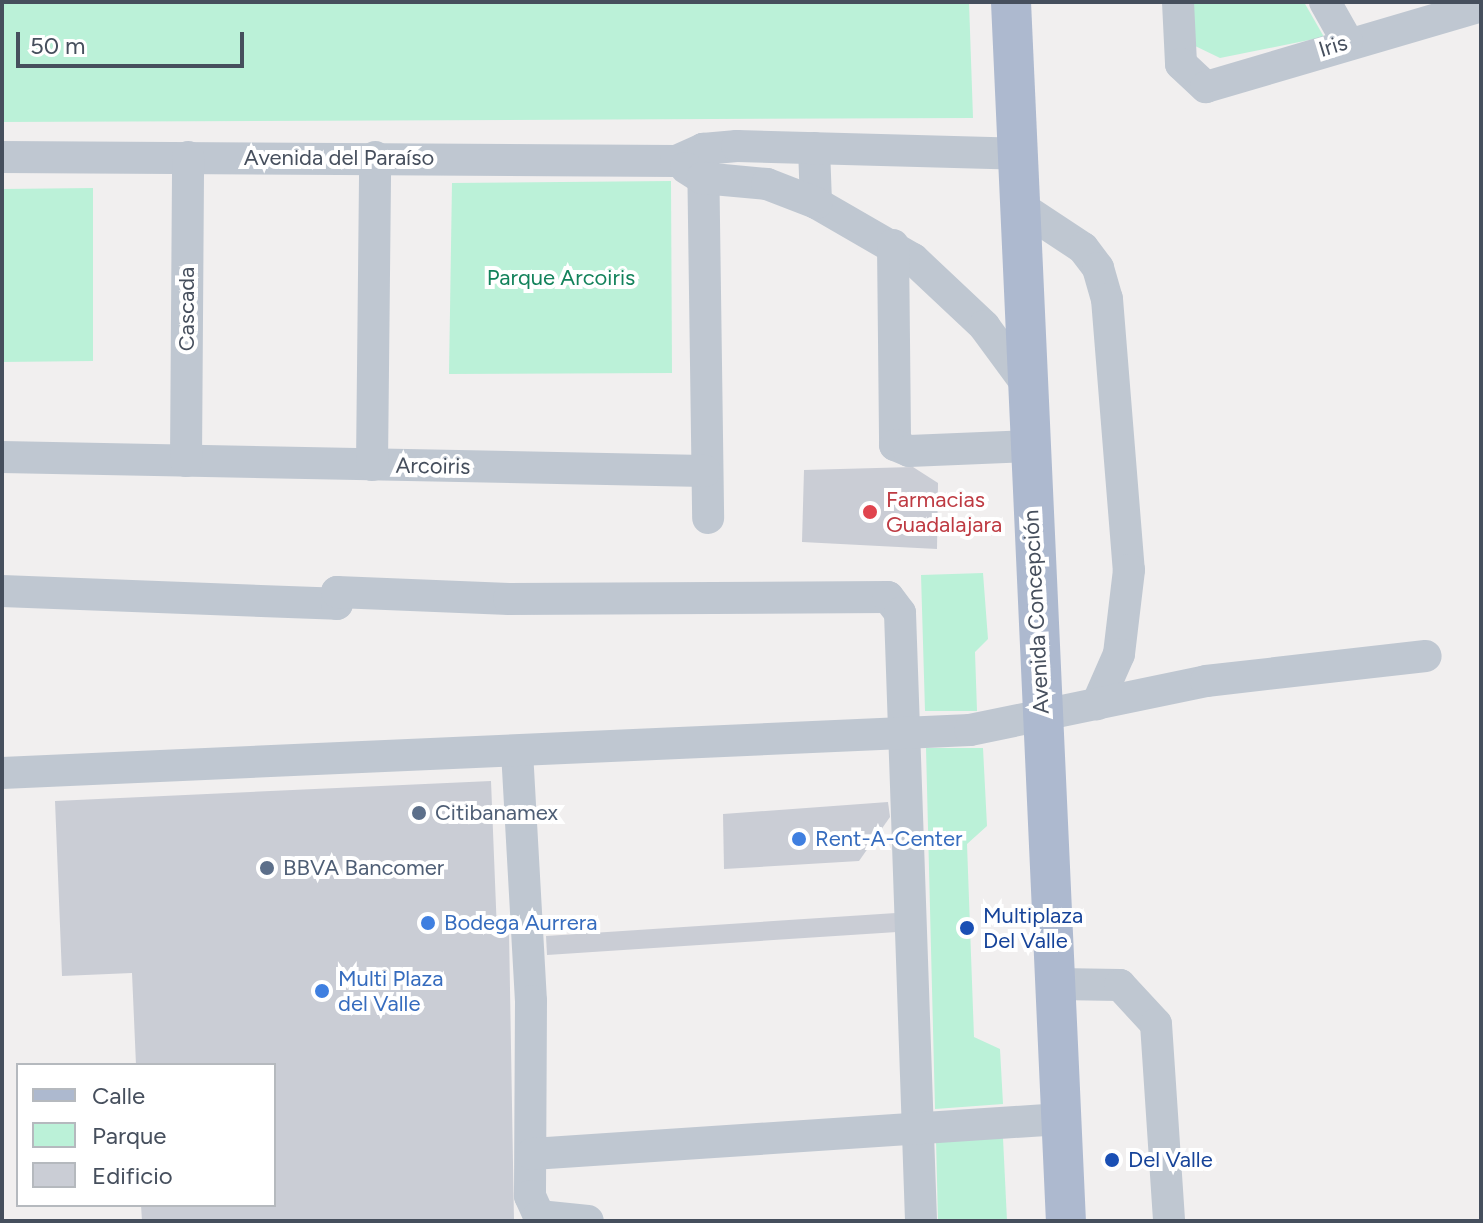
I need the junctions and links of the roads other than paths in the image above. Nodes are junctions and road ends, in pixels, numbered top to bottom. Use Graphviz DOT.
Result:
graph roads {
  1 [pos="1011,2"];
  2 [pos="1178,2"];
  3 [pos="1325,2"];
  4 [pos="1481,6"];
  5 [pos="1347,41"];
  6 [pos="814,148"];
  7 [pos="1019,154"];
  8 [pos="2,157"];
  9 [pos="188,157"];
  10 [pos="375,157"];
  11 [pos="693,163"];
  12 [pos="816,203"];
  13 [pos="1021,207"];
  14 [pos="893,245"];
  15 [pos="1026,383"];
  16 [pos="1028,446"];
  17 [pos="2,457"];
  18 [pos="186,461"];
  19 [pos="372,465"];
  20 [pos="705,471"];
  21 [pos="708,518"];
  22 [pos="2,591"];
  23 [pos="1426,656"];
  24 [pos="1097,704"];
  25 [pos="1041,715"];
  26 [pos="903,733"];
  27 [pos="517,751"];
  28 [pos="2,773"];
  29 [pos="1058,984"];
  30 [pos="1061,1119"];
  31 [pos="917,1129"];
  32 [pos="532,1154"];
  33 [pos="588,1221"];
  34 [pos="921,1221"];
  35 [pos="1066,1221"];
  36 [pos="1169,1221"];
  1 -- 7 [label="main road, Avenida Concepción"];
  2 -- 5 [label="street, Iris"];
  3 -- 5 [label="street"];
  4 -- 5 [label="street, Iris"];
  6 -- 7 [label="street, Avenida del Paraíso"];
  6 -- 11 [label="street, Avenida del Paraíso"];
  6 -- 12 [label="street"];
  7 -- 13 [label="main road, Avenida Concepción"];
  8 -- 9 [label="street, Avenida del Paraíso"];
  9 -- 10 [label="street, Avenida del Paraíso"];
  9 -- 18 [label="street, Cascada"];
  10 -- 11 [label="street, Avenida del Paraíso"];
  10 -- 19 [label="street, Arcoiris"];
  11 -- 12 [label="street, Avenida del Paraíso"];
  11 -- 20 [label="street"];
  12 -- 14 [label="street, Avenida del Paraíso"];
  13 -- 15 [label="main road, Avenida Concepción"];
  13 -- 24 [label="street"];
  14 -- 15 [label="street, Avenida del Paraíso"];
  14 -- 16 [label="street"];
  15 -- 16 [label="main road, Avenida Concepción"];
  16 -- 25 [label="main road, Avenida Concepción"];
  17 -- 18 [label="street"];
  18 -- 19 [label="street"];
  19 -- 20 [label="street, Arcoiris"];
  20 -- 21 [label="street"];
  22 -- 26 [label="street"];
  23 -- 24 [label="street"];
  24 -- 25 [label="street"];
  25 -- 26 [label="street"];
  25 -- 29 [label="main road, Avenida Concepción"];
  26 -- 27 [label="street"];
  26 -- 31 [label="street"];
  27 -- 28 [label="street"];
  27 -- 32 [label="street"];
  29 -- 30 [label="main road, Avenida Concepción"];
  29 -- 36 [label="street"];
  30 -- 31 [label="street"];
  30 -- 35 [label="main road, Avenida Concepción"];
  31 -- 32 [label="street"];
  31 -- 34 [label="street"];
  32 -- 33 [label="street"];
}
